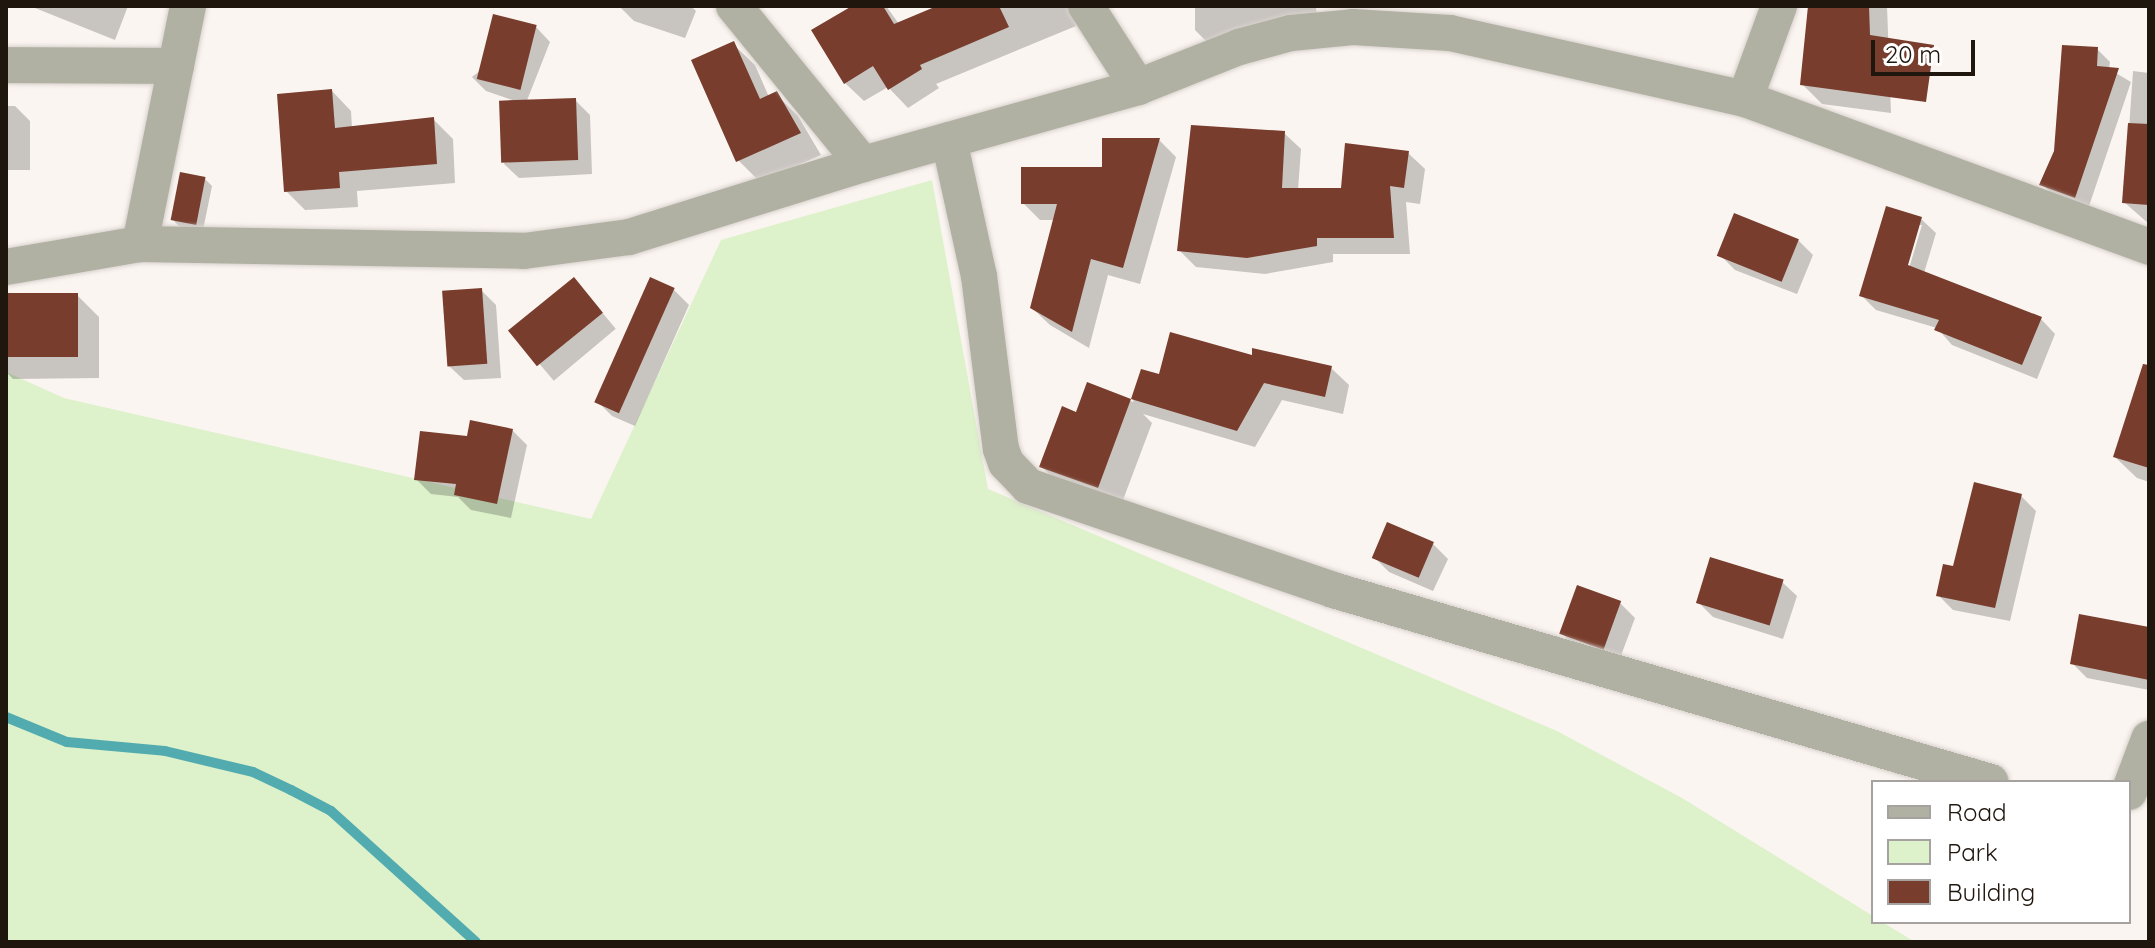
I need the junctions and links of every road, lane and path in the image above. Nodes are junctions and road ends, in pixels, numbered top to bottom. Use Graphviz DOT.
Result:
graph roads {
  1 [pos="188,6"];
  2 [pos="734,6"];
  3 [pos="1086,6"];
  4 [pos="1779,6"];
  5 [pos="6,65"];
  6 [pos="176,66"];
  7 [pos="1138,87"];
  8 [pos="1745,99"];
  9 [pos="949,140"];
  10 [pos="863,164"];
  11 [pos="140,244"];
  12 [pos="2149,247"];
  13 [pos="6,267"];
  14 [pos="2149,739"];
  15 [pos="1984,780"];
  16 [pos="2131,787"];
  1 -- 6 [label="street"];
  2 -- 10 [label="street"];
  3 -- 7 [label="street"];
  4 -- 8 [label="street"];
  5 -- 6 [label="street"];
  6 -- 11 [label="street"];
  7 -- 8 [label="street"];
  7 -- 9 [label="street"];
  8 -- 12 [label="street"];
  9 -- 10 [label="street"];
  9 -- 15 [label="street"];
  10 -- 11 [label="street"];
  11 -- 13 [label="street"];
  14 -- 16 [label="street"];
}
